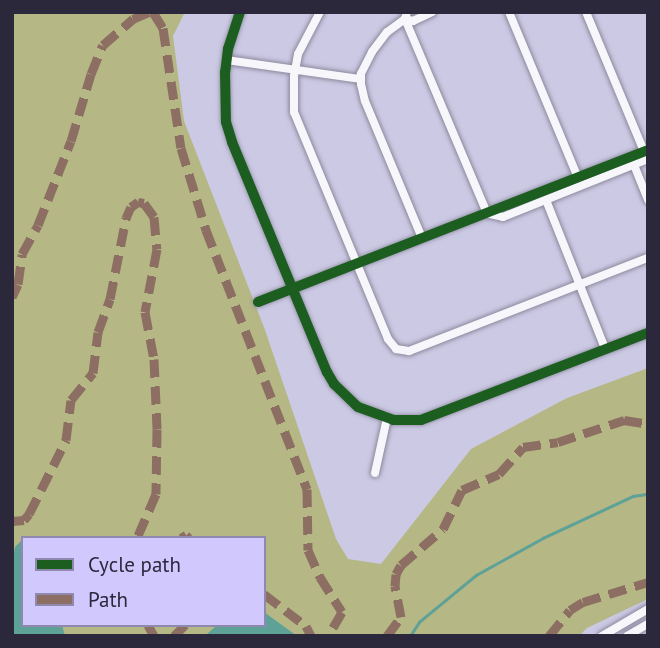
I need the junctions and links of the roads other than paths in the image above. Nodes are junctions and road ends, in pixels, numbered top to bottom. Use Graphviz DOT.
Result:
graph roads {
  1 [pos="240,12"];
  2 [pos="320,12"];
  3 [pos="432,12"];
  4 [pos="509,12"];
  5 [pos="586,12"];
  6 [pos="406,16"];
  7 [pos="227,60"];
  8 [pos="295,70"];
  9 [pos="361,79"];
  10 [pos="646,154"];
  11 [pos="634,165"];
  12 [pos="578,178"];
  13 [pos="545,200"];
  14 [pos="648,200"];
  15 [pos="487,213"];
  16 [pos="422,238"];
  17 [pos="648,258"];
  18 [pos="357,264"];
  19 [pos="579,285"];
  20 [pos="292,289"];
  21 [pos="258,302"];
  22 [pos="648,333"];
  23 [pos="605,348"];
  24 [pos="387,418"];
  25 [pos="375,473"];
  26 [pos="648,609"];
  27 [pos="648,624"];
  28 [pos="602,636"];
  29 [pos="627,636"];
  1 -- 7 [label="street"];
  2 -- 8 [label="street"];
  3 -- 6 [label="street"];
  4 -- 12 [label="street"];
  5 -- 10 [label="street"];
  6 -- 9 [label="street"];
  6 -- 15 [label="street"];
  7 -- 8 [label="street"];
  7 -- 20 [label="street"];
  8 -- 9 [label="street"];
  8 -- 18 [label="street"];
  9 -- 16 [label="street"];
  10 -- 11 [label="street"];
  10 -- 12 [label="street"];
  11 -- 13 [label="street"];
  11 -- 14 [label="street"];
  12 -- 15 [label="street"];
  13 -- 15 [label="street"];
  13 -- 19 [label="street"];
  15 -- 16 [label="street"];
  16 -- 18 [label="street"];
  17 -- 19 [label="street"];
  18 -- 19 [label="street"];
  18 -- 20 [label="street"];
  19 -- 23 [label="street"];
  20 -- 21 [label="street"];
  20 -- 24 [label="street"];
  22 -- 23 [label="street"];
  23 -- 24 [label="street"];
  24 -- 25 [label="street"];
  26 -- 28 [label="street"];
  27 -- 29 [label="street"];
}
